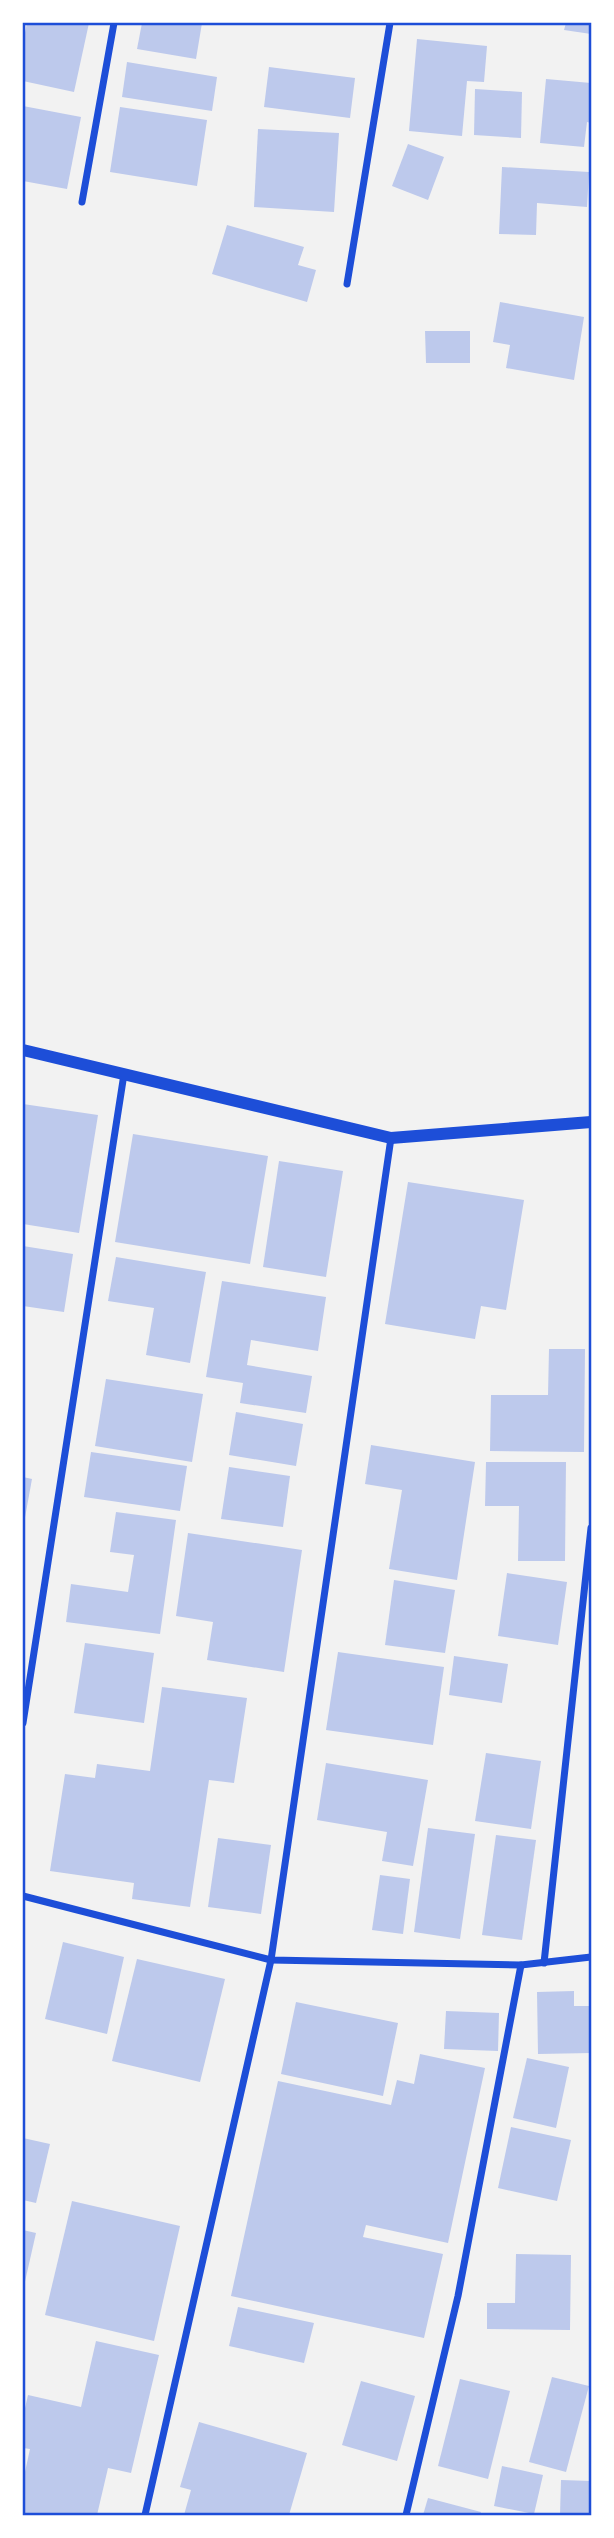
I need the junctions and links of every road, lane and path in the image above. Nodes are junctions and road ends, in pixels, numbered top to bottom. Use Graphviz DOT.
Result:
graph roads {
  1 [pos="114,23"];
  2 [pos="390,23"];
  3 [pos="82,202"];
  4 [pos="347,284"];
  5 [pos="23,1050"];
  6 [pos="124,1074"];
  7 [pos="591,1122"];
  8 [pos="391,1138"];
  9 [pos="591,1528"];
  10 [pos="23,1723"];
  11 [pos="23,1896"];
  12 [pos="591,1957"];
  13 [pos="271,1960"];
  14 [pos="544,1963"];
  15 [pos="521,1965"];
  16 [pos="145,2515"];
  17 [pos="406,2515"];
  1 -- 3 [label="street"];
  2 -- 4 [label="street"];
  5 -- 6 [label="street"];
  6 -- 8 [label="street"];
  6 -- 10 [label="street"];
  7 -- 8 [label="street"];
  8 -- 13 [label="street"];
  9 -- 14 [label="street"];
  11 -- 13 [label="street"];
  12 -- 14 [label="street"];
  13 -- 15 [label="street"];
  13 -- 16 [label="street"];
  14 -- 15 [label="street"];
  15 -- 17 [label="street"];
}
